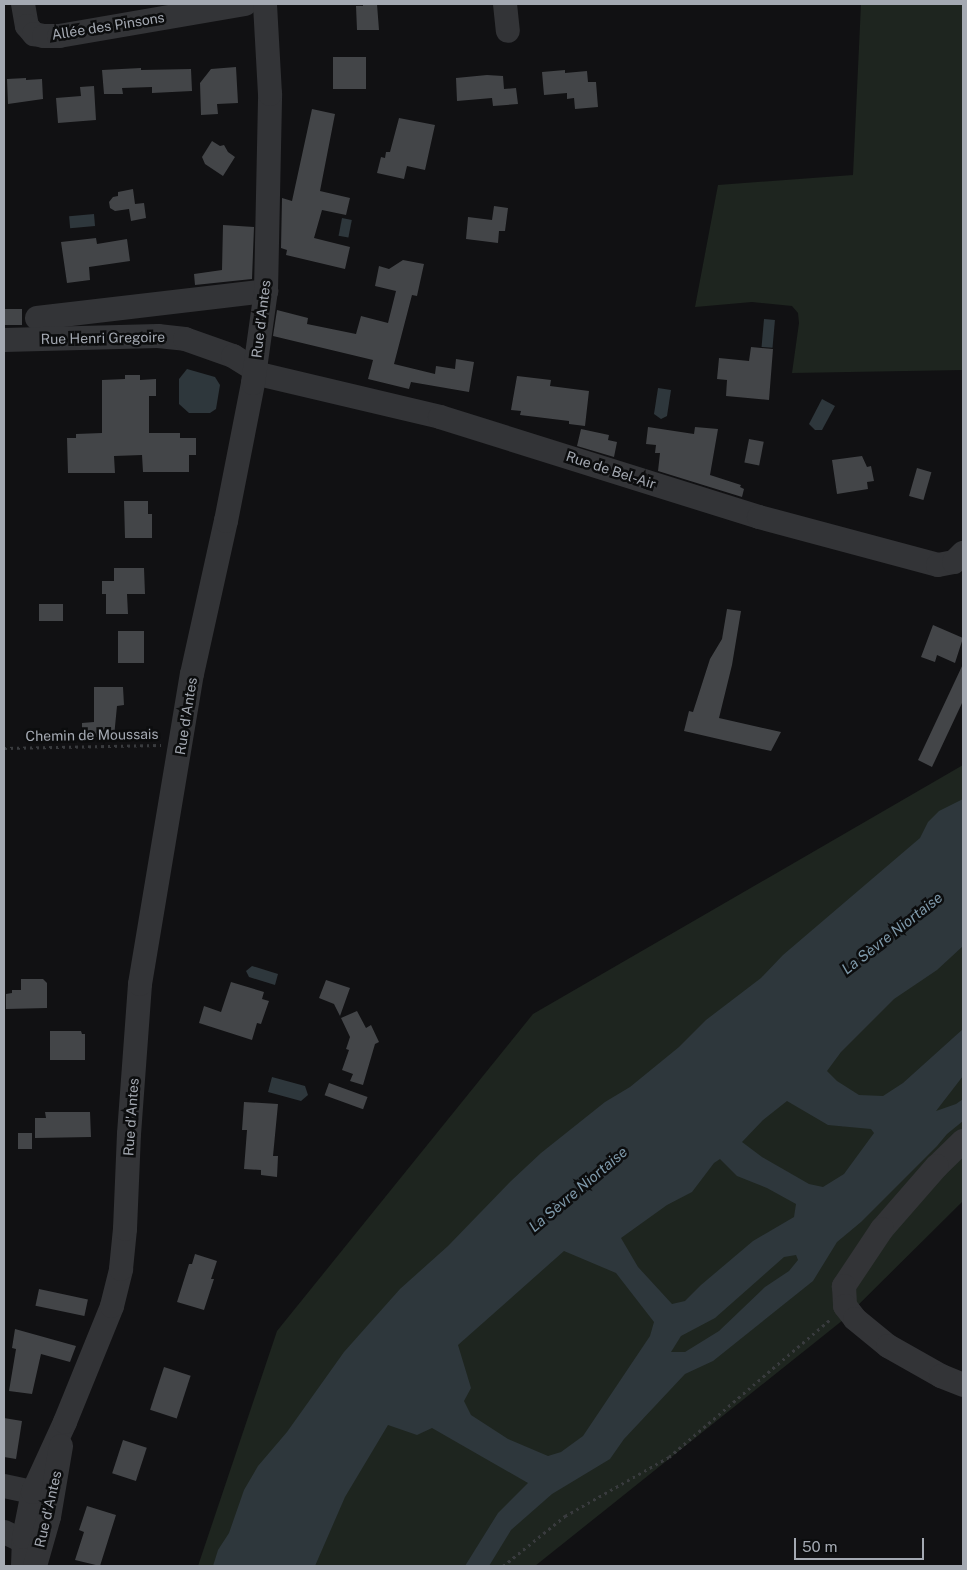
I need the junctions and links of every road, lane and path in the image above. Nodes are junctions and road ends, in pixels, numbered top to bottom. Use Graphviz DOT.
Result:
graph roads {
  1 [pos="23,4"];
  2 [pos="245,4"];
  3 [pos="265,4"];
  4 [pos="505,4"];
  5 [pos="508,31"];
  6 [pos="266,291"];
  7 [pos="37,318"];
  8 [pos="4,340"];
  9 [pos="255,370"];
  10 [pos="963,553"];
  11 [pos="181,746"];
  12 [pos="4,748"];
  13 [pos="963,1141"];
  14 [pos="845,1306"];
  15 [pos="963,1385"];
  16 [pos="65,1422"];
  17 [pos="4,1486"];
  18 [pos="33,1492"];
  19 [pos="49,1517"];
  20 [pos="14,1535"];
  21 [pos="23,1566"];
  22 [pos="35,1566"];
  23 [pos="503,1566"];
  1 -- 2 [label="street, Allée des Pinsons"];
  3 -- 6 [label="street, Rue d'Antes"];
  4 -- 5 [label="street"];
  6 -- 7 [label="street"];
  6 -- 9 [label="street, Rue d'Antes"];
  8 -- 9 [label="street, Rue Henri Gregoire"];
  9 -- 10 [label="street, Rue de Bel-Air"];
  9 -- 11 [label="street, Rue d'Antes"];
  11 -- 12 [label="path, Chemin de Moussais"];
  11 -- 16 [label="street, Rue d'Antes"];
  13 -- 14 [label="street"];
  14 -- 15 [label="street"];
  14 -- 23 [label="path"];
  16 -- 18 [label="street, Rue d'Antes"];
  16 -- 19 [label="street, Rue d'Antes"];
  17 -- 18 [label="street"];
  18 -- 19 [label="street"];
  18 -- 20 [label="street, Rue d'Antes"];
  19 -- 20 [label="street"];
  19 -- 22 [label="street, Rue d'Antes"];
  20 -- 21 [label="street, Rue d'Antes"];
}
